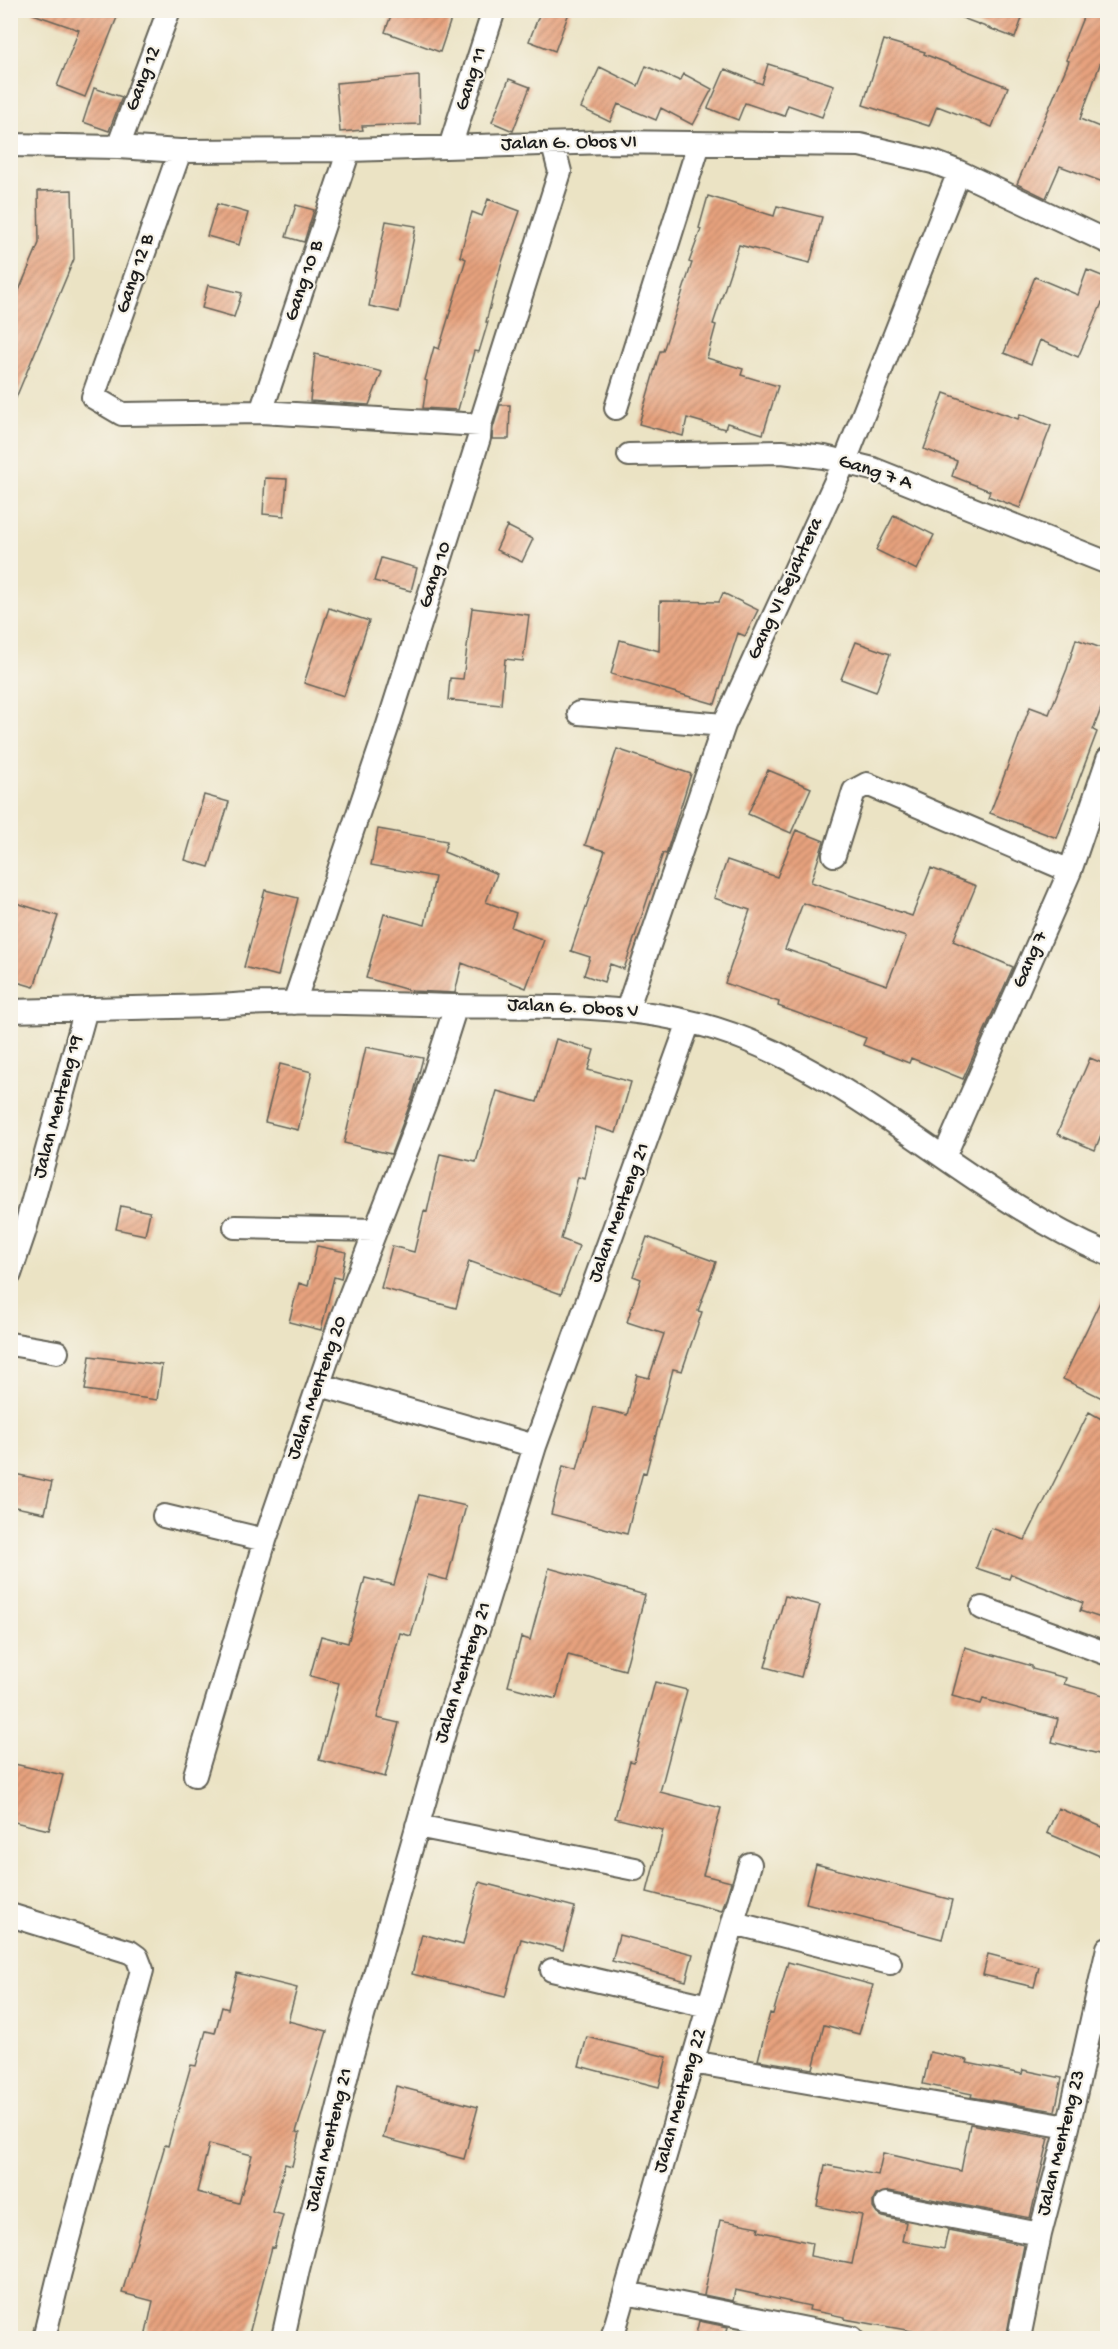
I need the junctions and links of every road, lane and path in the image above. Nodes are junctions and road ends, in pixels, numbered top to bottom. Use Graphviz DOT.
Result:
graph roads {
  1 [pos="169,10"];
  2 [pos="494,10"];
  3 [pos="699,144"];
  4 [pos="10,145"];
  5 [pos="553,145"];
  6 [pos="118,147"];
  7 [pos="450,147"];
  8 [pos="349,150"];
  9 [pos="180,151"];
  10 [pos="959,172"];
  11 [pos="1107,242"];
  12 [pos="616,408"];
  13 [pos="261,412"];
  14 [pos="480,425"];
  15 [pos="628,455"];
  16 [pos="845,461"];
  17 [pos="1107,563"];
  18 [pos="579,713"];
  19 [pos="724,725"];
  20 [pos="1107,759"];
  21 [pos="834,855"];
  22 [pos="1070,871"];
  23 [pos="294,1003"];
  24 [pos="456,1006"];
  25 [pos="86,1009"];
  26 [pos="627,1010"];
  27 [pos="10,1011"];
  28 [pos="689,1022"];
  29 [pos="944,1157"];
  30 [pos="235,1227"];
  31 [pos="375,1230"];
  32 [pos="1107,1254"];
  33 [pos="10,1274"];
  34 [pos="10,1344"];
  35 [pos="57,1352"];
  36 [pos="320,1385"];
  37 [pos="535,1446"];
  38 [pos="164,1516"];
  39 [pos="265,1540"];
  40 [pos="982,1608"];
  41 [pos="1107,1654"];
  42 [pos="195,1775"];
  43 [pos="417,1826"];
  44 [pos="750,1864"];
  45 [pos="635,1869"];
  46 [pos="10,1915"];
  47 [pos="734,1923"];
  48 [pos="1107,1948"];
  49 [pos="890,1964"];
  50 [pos="552,1970"];
  51 [pos="708,2006"];
  52 [pos="692,2062"];
  53 [pos="1068,2127"];
  54 [pos="886,2204"];
  55 [pos="1040,2234"];
  56 [pos="626,2293"];
  57 [pos="44,2338"];
  58 [pos="283,2338"];
  59 [pos="612,2338"];
  60 [pos="852,2338"];
  61 [pos="1019,2338"];
  1 -- 6 [label="street, Gang 12"];
  2 -- 7 [label="street, Gang 11"];
  3 -- 5 [label="street, Jalan G. Obos VI"];
  3 -- 10 [label="street, Jalan G. Obos VI"];
  3 -- 12 [label="street"];
  4 -- 6 [label="street, Jalan G. Obos VI"];
  5 -- 7 [label="street, Jalan G. Obos VI"];
  5 -- 14 [label="street, Gang 10"];
  6 -- 9 [label="street, Jalan G. Obos VI"];
  7 -- 8 [label="street, Jalan G. Obos VI"];
  8 -- 9 [label="street, Jalan G. Obos VI"];
  8 -- 13 [label="street, Gang 10 B"];
  9 -- 13 [label="street, Gang 12 B"];
  10 -- 11 [label="street, Jalan G. Obos VI"];
  10 -- 16 [label="street, Gang VI Sejahtera"];
  13 -- 14 [label="street"];
  14 -- 23 [label="street, Gang 10"];
  15 -- 16 [label="street, Gang 7 A"];
  16 -- 17 [label="street, Gang 7 A"];
  16 -- 19 [label="street, Gang VI Sejahtera"];
  18 -- 19 [label="street"];
  19 -- 26 [label="street, Gang VI Sejahtera"];
  20 -- 22 [label="street, Gang 7"];
  21 -- 22 [label="street"];
  22 -- 29 [label="street, Gang 7"];
  23 -- 24 [label="street, Jalan G. Obos V"];
  23 -- 25 [label="street, Jalan G. Obos V"];
  24 -- 26 [label="street, Jalan G. Obos V"];
  24 -- 31 [label="street, Jalan Menteng 20"];
  25 -- 27 [label="street, Jalan G. Obos V"];
  25 -- 33 [label="street, Jalan Menteng 19"];
  26 -- 28 [label="street, Jalan G. Obos V"];
  28 -- 29 [label="street, Jalan G. Obos V"];
  28 -- 37 [label="street, Jalan Menteng 21"];
  29 -- 32 [label="street, Jalan G. Obos V"];
  30 -- 31 [label="street"];
  31 -- 36 [label="street, Jalan Menteng 20"];
  34 -- 35 [label="street"];
  36 -- 37 [label="street"];
  36 -- 39 [label="street, Jalan Menteng 20"];
  37 -- 43 [label="street, Jalan Menteng 21"];
  38 -- 39 [label="street"];
  39 -- 42 [label="street, Jalan Menteng 20"];
  40 -- 41 [label="street"];
  43 -- 45 [label="street"];
  43 -- 58 [label="street, Jalan Menteng 21"];
  44 -- 47 [label="street, Jalan Menteng 22"];
  46 -- 57 [label="street"];
  47 -- 49 [label="street"];
  47 -- 51 [label="street, Jalan Menteng 22"];
  48 -- 53 [label="street, Jalan Menteng 23"];
  50 -- 51 [label="street"];
  51 -- 52 [label="street, Jalan Menteng 22"];
  52 -- 53 [label="street"];
  52 -- 56 [label="street, Jalan Menteng 22"];
  53 -- 55 [label="street, Jalan Menteng 23"];
  54 -- 55 [label="street"];
  55 -- 61 [label="street, Jalan Menteng 23"];
  56 -- 59 [label="street, Jalan Menteng 22"];
  56 -- 60 [label="street"];
}
